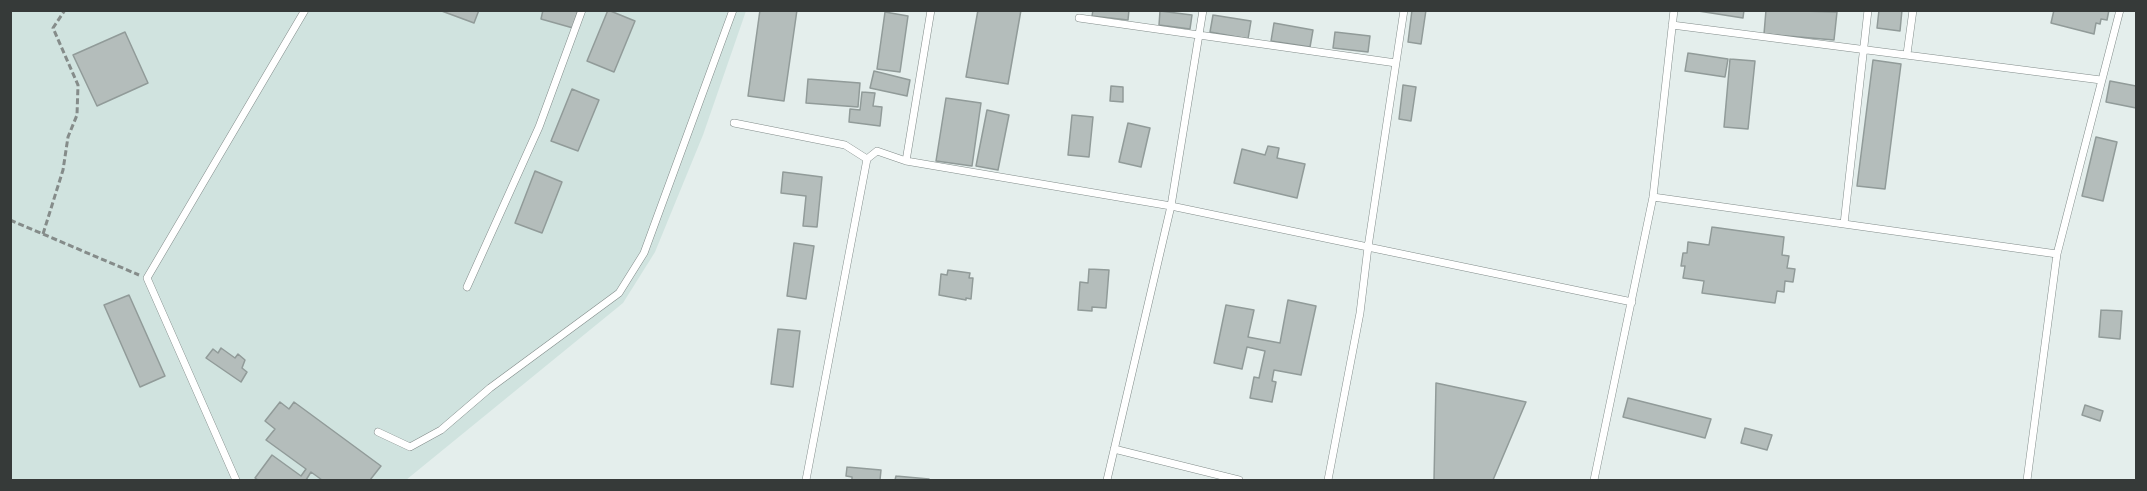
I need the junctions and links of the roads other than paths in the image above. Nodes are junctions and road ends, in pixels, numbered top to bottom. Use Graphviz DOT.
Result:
graph roads {
  1 [pos="305,10"];
  2 [pos="582,10"];
  3 [pos="733,10"];
  4 [pos="931,10"];
  5 [pos="1203,10"];
  6 [pos="1404,10"];
  7 [pos="1674,10"];
  8 [pos="1868,10"];
  9 [pos="1913,10"];
  10 [pos="2120,10"];
  11 [pos="1079,18"];
  12 [pos="1672,25"];
  13 [pos="1199,34"];
  14 [pos="1863,48"];
  15 [pos="1907,54"];
  16 [pos="1396,63"];
  17 [pos="2101,80"];
  18 [pos="734,123"];
  19 [pos="867,159"];
  20 [pos="906,161"];
  21 [pos="1653,197"];
  22 [pos="1171,206"];
  23 [pos="1844,224"];
  24 [pos="1368,247"];
  25 [pos="2057,254"];
  26 [pos="467,287"];
  27 [pos="1632,302"];
  28 [pos="378,432"];
  29 [pos="1114,449"];
  30 [pos="236,480"];
  31 [pos="807,480"];
  32 [pos="1107,480"];
  33 [pos="1239,480"];
  34 [pos="1328,480"];
  35 [pos="1594,480"];
  36 [pos="2027,480"];
  1 -- 30 [label="lane"];
  2 -- 26 [label="lane"];
  3 -- 28 [label="lane"];
  4 -- 20 [label="lane"];
  5 -- 13 [label="lane"];
  6 -- 16 [label="lane"];
  7 -- 12 [label="lane"];
  8 -- 14 [label="lane"];
  9 -- 15 [label="lane"];
  10 -- 17 [label="lane"];
  11 -- 13 [label="lane"];
  12 -- 14 [label="lane"];
  12 -- 21 [label="lane"];
  13 -- 16 [label="lane"];
  13 -- 22 [label="lane"];
  14 -- 15 [label="lane"];
  14 -- 23 [label="lane"];
  15 -- 17 [label="lane"];
  16 -- 24 [label="lane"];
  17 -- 25 [label="lane"];
  18 -- 19 [label="lane"];
  19 -- 20 [label="lane"];
  19 -- 31 [label="lane"];
  20 -- 22 [label="lane"];
  21 -- 23 [label="lane"];
  21 -- 27 [label="lane"];
  22 -- 24 [label="lane"];
  22 -- 29 [label="lane"];
  23 -- 25 [label="lane"];
  24 -- 27 [label="lane"];
  24 -- 34 [label="lane"];
  25 -- 36 [label="lane"];
  27 -- 35 [label="lane"];
  29 -- 32 [label="lane"];
  29 -- 33 [label="lane"];
}
